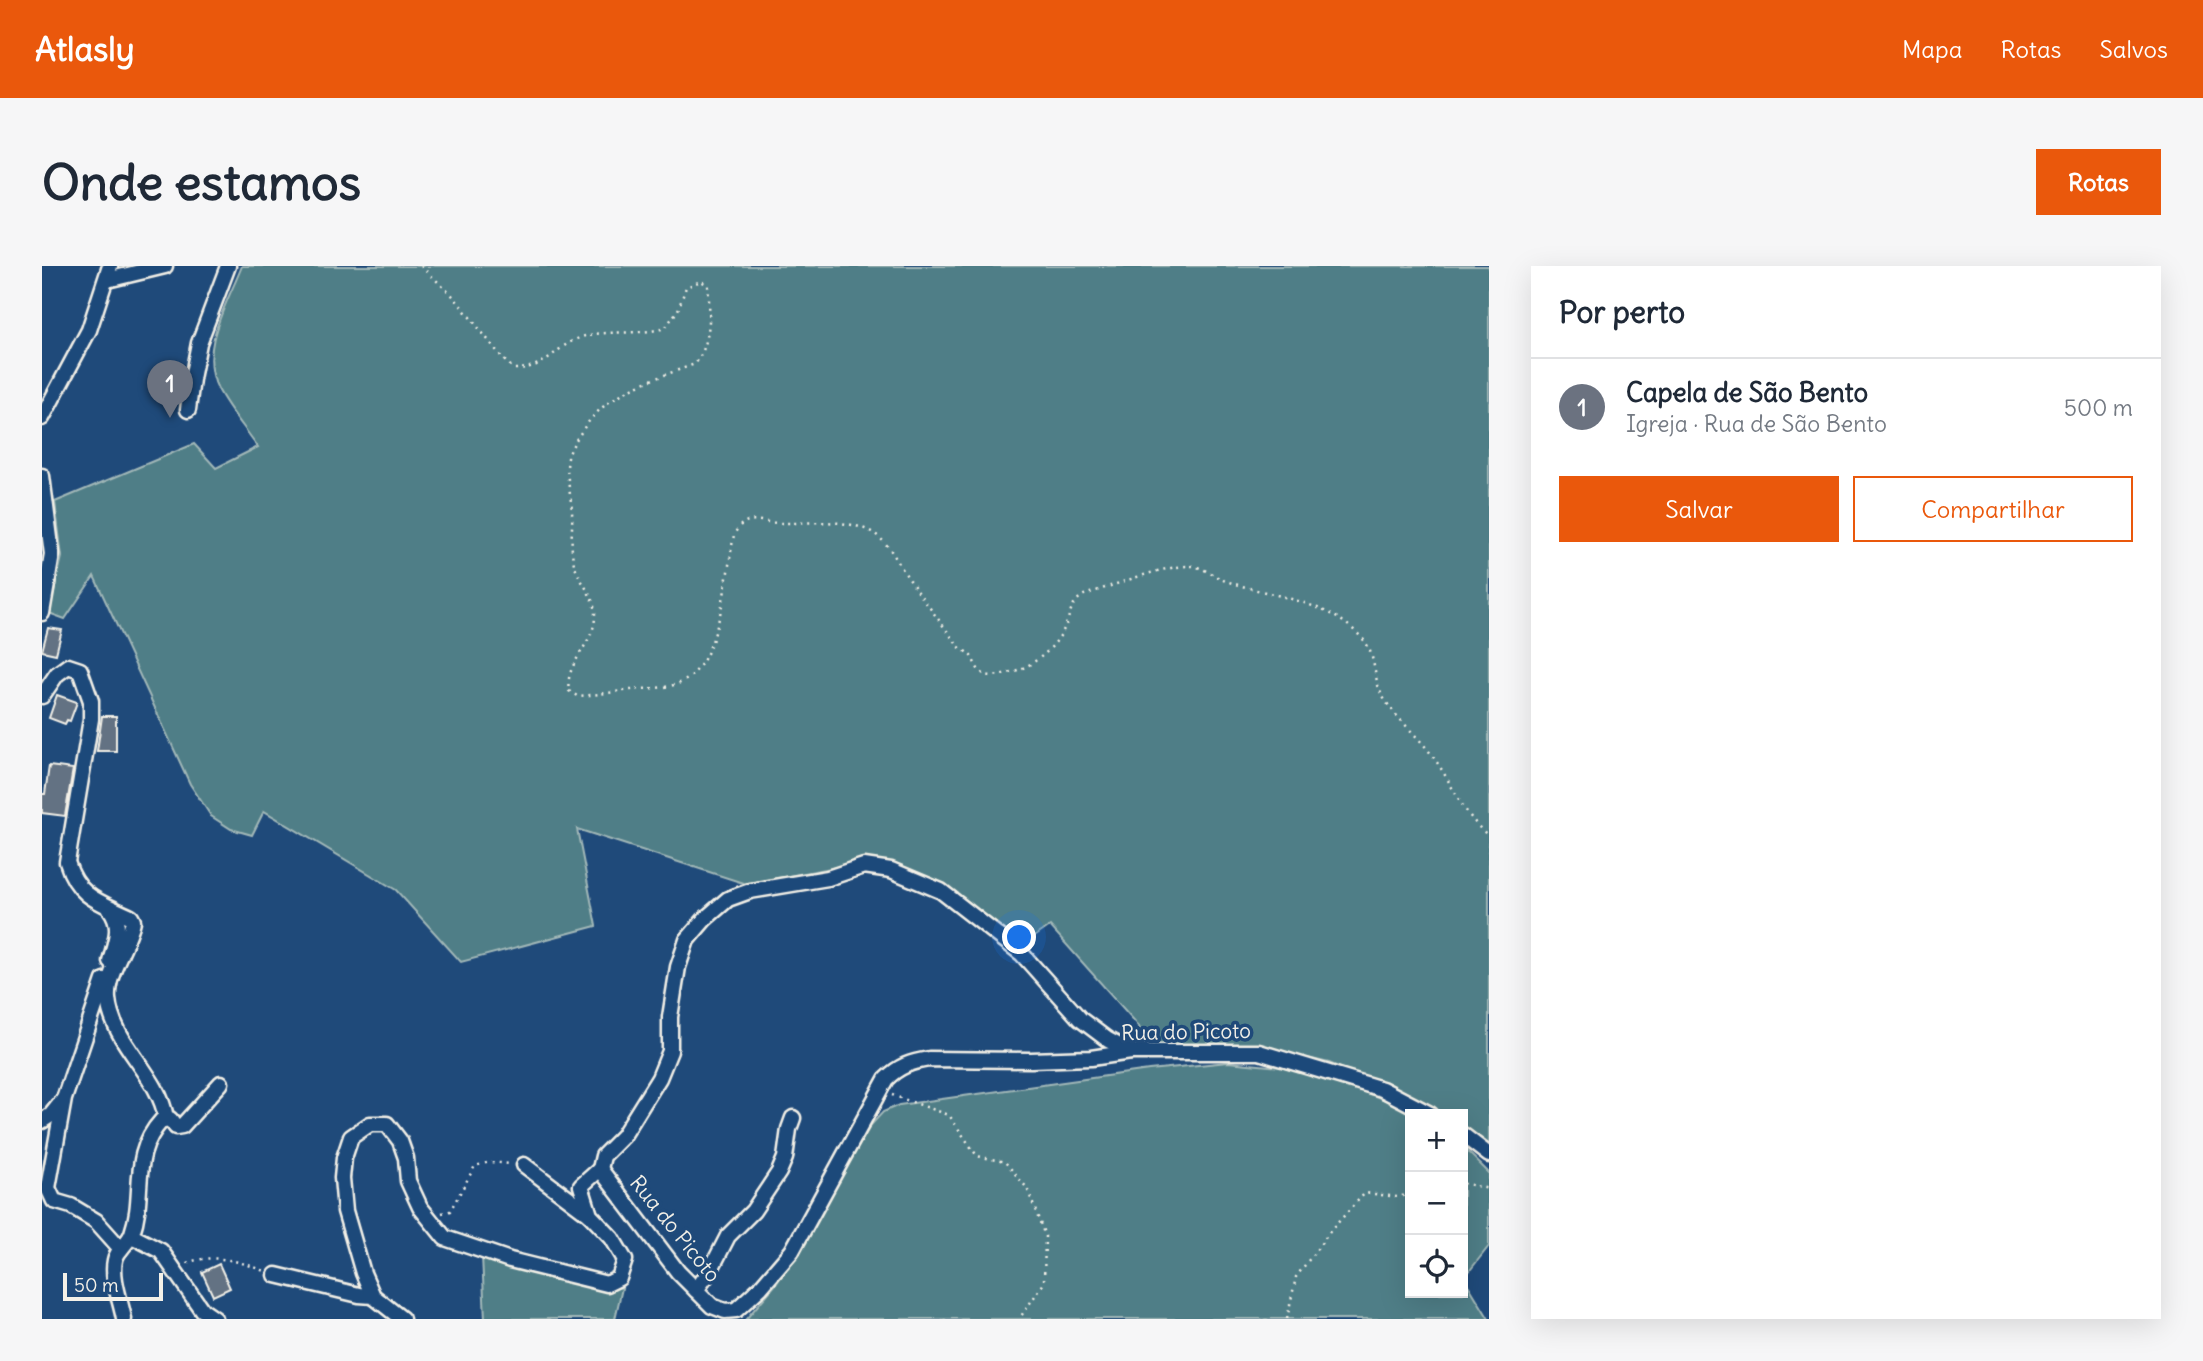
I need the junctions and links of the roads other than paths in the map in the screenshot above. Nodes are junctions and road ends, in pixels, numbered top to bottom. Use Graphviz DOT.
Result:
graph roads {
  1 [pos="165,266"];
  2 [pos="228,266"];
  3 [pos="108,273"];
  4 [pos="188,410"];
  5 [pos="42,418"];
  6 [pos="42,476"];
  7 [pos="42,613"];
  8 [pos="43,690"];
  9 [pos="110,909"];
  10 [pos="1131,1052"];
  11 [pos="221,1083"];
  12 [pos="64,1099"];
  13 [pos="1420,1109"];
  14 [pos="166,1118"];
  15 [pos="793,1118"];
  16 [pos="42,1121"];
  17 [pos="1468,1139"];
  18 [pos="1489,1155"];
  19 [pos="524,1165"];
  20 [pos="600,1169"];
  21 [pos="590,1214"];
  22 [pos="132,1236"];
  23 [pos="121,1249"];
  24 [pos="276,1275"];
  25 [pos="696,1290"];
  26 [pos="373,1296"];
  27 [pos="124,1319"];
  28 [pos="215,1319"];
  29 [pos="402,1319"];
  1 -- 3 [label="street"];
  2 -- 4 [label="street"];
  3 -- 5 [label="street"];
  6 -- 7 [label="street"];
  8 -- 9 [label="street"];
  9 -- 12 [label="street"];
  9 -- 14 [label="street"];
  10 -- 13 [label="street, Rua do Picoto"];
  10 -- 20 [label="street"];
  10 -- 25 [label="street, Rua do Picoto"];
  11 -- 14 [label="street"];
  12 -- 16 [label="street"];
  12 -- 23 [label="street"];
  14 -- 22 [label="street"];
  15 -- 25 [label="street"];
  17 -- 18 [label="street"];
  19 -- 21 [label="street"];
  20 -- 21 [label="street, Rua do Picoto"];
  20 -- 25 [label="street, Rua do Picoto"];
  21 -- 26 [label="street"];
  22 -- 23 [label="street"];
  22 -- 28 [label="street"];
  23 -- 27 [label="street"];
  24 -- 26 [label="street"];
  26 -- 29 [label="street"];
}
